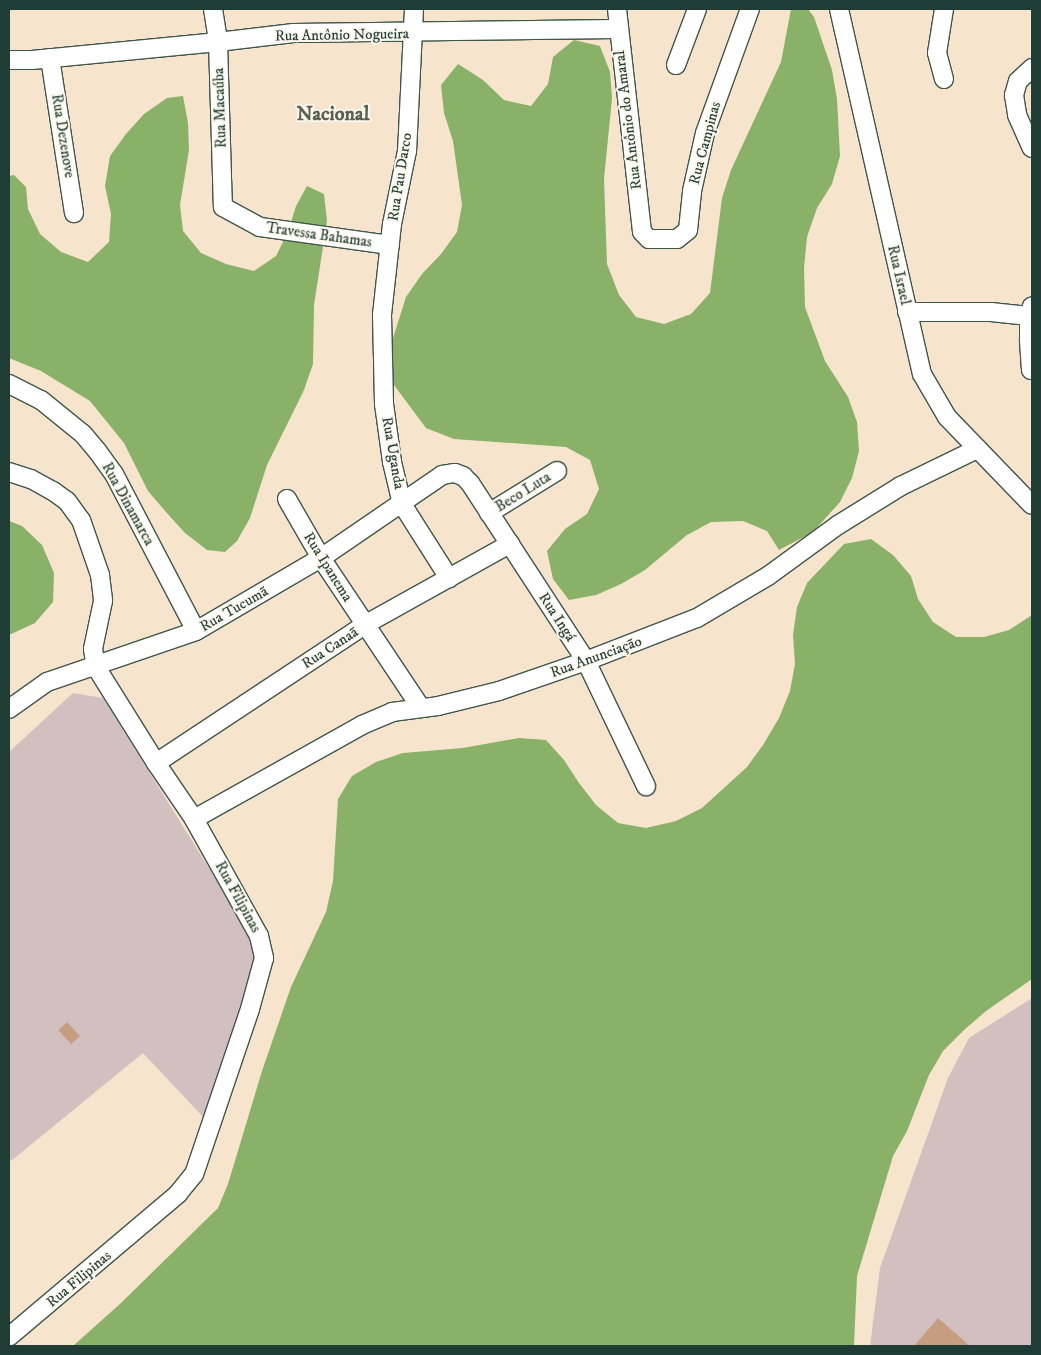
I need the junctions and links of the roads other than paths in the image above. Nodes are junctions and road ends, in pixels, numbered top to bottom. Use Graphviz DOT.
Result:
graph roads {
  1 [pos="213,9"];
  2 [pos="414,9"];
  3 [pos="616,9"];
  4 [pos="697,9"];
  5 [pos="750,9"];
  6 [pos="839,9"];
  7 [pos="944,9"];
  8 [pos="617,29"];
  9 [pos="413,33"];
  10 [pos="218,42"];
  11 [pos="50,58"];
  12 [pos="9,60"];
  13 [pos="676,65"];
  14 [pos="1030,70"];
  15 [pos="944,79"];
  16 [pos="1032,148"];
  17 [pos="223,207"];
  18 [pos="74,213"];
  19 [pos="642,232"];
  20 [pos="390,246"];
  21 [pos="1031,311"];
  22 [pos="908,312"];
  23 [pos="382,315"];
  24 [pos="1031,370"];
  25 [pos="9,384"];
  26 [pos="977,449"];
  27 [pos="557,470"];
  28 [pos="9,472"];
  29 [pos="442,475"];
  30 [pos="288,499"];
  31 [pos="402,504"];
  32 [pos="1032,505"];
  33 [pos="489,513"];
  34 [pos="510,544"];
  35 [pos="321,558"];
  36 [pos="448,578"];
  37 [pos="366,624"];
  38 [pos="196,631"];
  39 [pos="586,661"];
  40 [pos="96,666"];
  41 [pos="9,708"];
  42 [pos="421,708"];
  43 [pos="156,763"];
  44 [pos="646,786"];
  45 [pos="194,819"];
  46 [pos="9,1337"];
  1 -- 10 [label="street, Rua Macaúba"];
  2 -- 9 [label="street, Rua Pau Darco"];
  3 -- 8 [label="street, Rua Antônio do Amaral"];
  4 -- 13 [label="street"];
  5 -- 19 [label="street, Rua Campinas"];
  6 -- 22 [label="street, Rua Israel"];
  7 -- 15 [label="street"];
  8 -- 9 [label="street, Rua Antônio Nogueira"];
  8 -- 19 [label="street, Rua Antônio do Amaral"];
  9 -- 10 [label="street, Rua Antônio Nogueira"];
  9 -- 20 [label="street, Rua Pau Darco"];
  10 -- 11 [label="street, Rua Antônio Nogueira"];
  10 -- 17 [label="street, Rua Macaúba"];
  11 -- 12 [label="street, Rua Antônio Nogueira"];
  11 -- 18 [label="street, Rua Dezenove"];
  14 -- 16 [label="street"];
  17 -- 20 [label="street, Travessa Bahamas"];
  20 -- 23 [label="street, Rua Pau Darco"];
  21 -- 22 [label="street"];
  21 -- 24 [label="street"];
  22 -- 26 [label="street, Rua Israel"];
  23 -- 31 [label="street, Rua Uganda"];
  25 -- 38 [label="street, Rua Dinamarca"];
  26 -- 32 [label="street, Rua Israel"];
  26 -- 39 [label="street, Rua Anunciação"];
  27 -- 33 [label="street, Beco Luta"];
  28 -- 40 [label="street, Rua Filipinas"];
  29 -- 31 [label="street, Rua Tucumã"];
  29 -- 33 [label="street, Rua Ingá"];
  30 -- 35 [label="street, Rua Ipanema"];
  31 -- 35 [label="street, Rua Tucumã"];
  31 -- 36 [label="street, Rua Uganda"];
  33 -- 34 [label="street, Rua Ingá"];
  34 -- 36 [label="street, Rua Canaã"];
  34 -- 39 [label="street, Rua Ingá"];
  35 -- 37 [label="street, Rua Ipanema"];
  35 -- 38 [label="street, Rua Tucumã"];
  36 -- 37 [label="street, Rua Canaã"];
  37 -- 42 [label="street, Rua Ipanema"];
  37 -- 43 [label="street, Rua Canaã"];
  38 -- 40 [label="street, Rua Tucumã"];
  39 -- 42 [label="street, Rua Anunciação"];
  39 -- 44 [label="street, Rua Ingá"];
  40 -- 41 [label="street, Rua Tucumã"];
  40 -- 43 [label="street, Rua Filipinas"];
  42 -- 45 [label="street, Rua Anunciação"];
  43 -- 45 [label="street, Rua Filipinas"];
  45 -- 46 [label="street, Rua Filipinas"];
}
